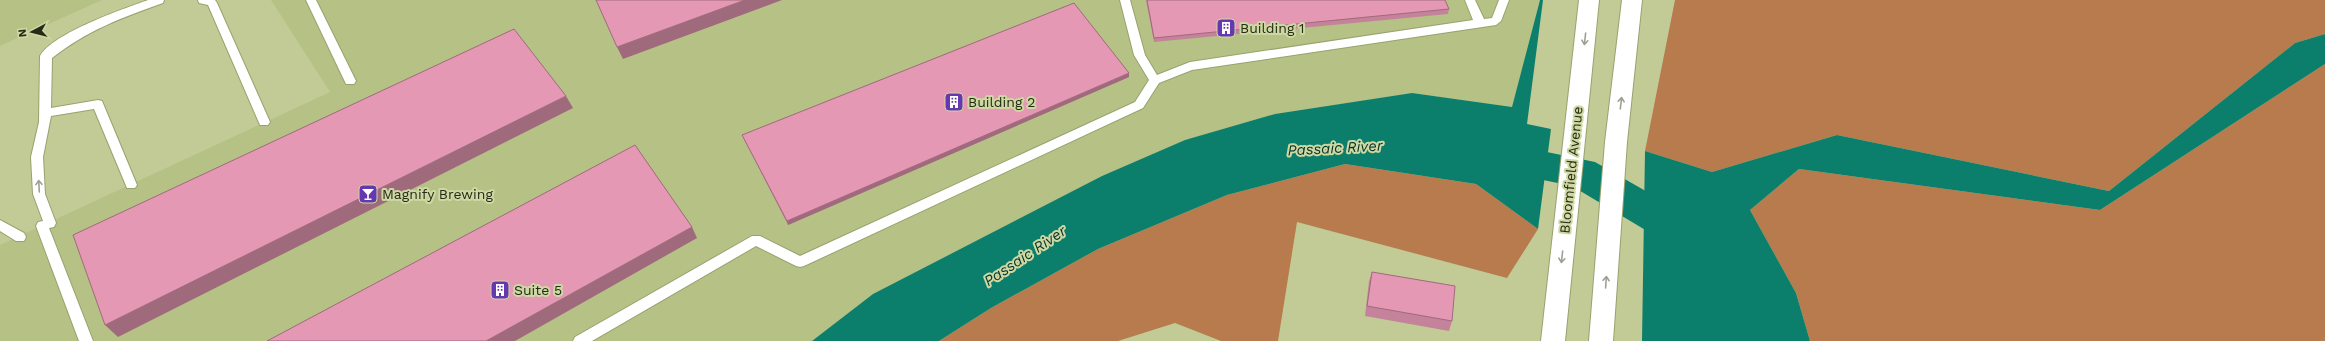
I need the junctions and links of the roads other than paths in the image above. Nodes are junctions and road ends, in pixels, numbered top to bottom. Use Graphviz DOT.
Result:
graph roads {
  1 [pos="159,0"];
  2 [pos="203,0"];
  3 [pos="311,0"];
  4 [pos="1124,0"];
  5 [pos="1470,0"];
  6 [pos="1504,0"];
  7 [pos="1589,0"];
  8 [pos="1632,0"];
  9 [pos="1480,23"];
  10 [pos="1155,80"];
  11 [pos="350,81"];
  12 [pos="45,117"];
  13 [pos="264,122"];
  14 [pos="131,185"];
  15 [pos="0,225"];
  16 [pos="20,237"];
  17 [pos="1602,331"];
  18 [pos="86,341"];
  19 [pos="580,341"];
  20 [pos="1553,341"];
  1 -- 12 [label="lane"];
  2 -- 13 [label="lane"];
  3 -- 11 [label="lane"];
  4 -- 10 [label="lane"];
  5 -- 9 [label="lane"];
  6 -- 9 [label="lane"];
  7 -- 20 [label="main road, Bloomfield Avenue, one-way"];
  17 -- 8 [label="main road, one-way"];
  9 -- 10 [label="lane"];
  10 -- 19 [label="lane"];
  12 -- 14 [label="lane"];
  18 -- 12 [label="lane, one-way"];
  15 -- 16 [label="lane"];
}
